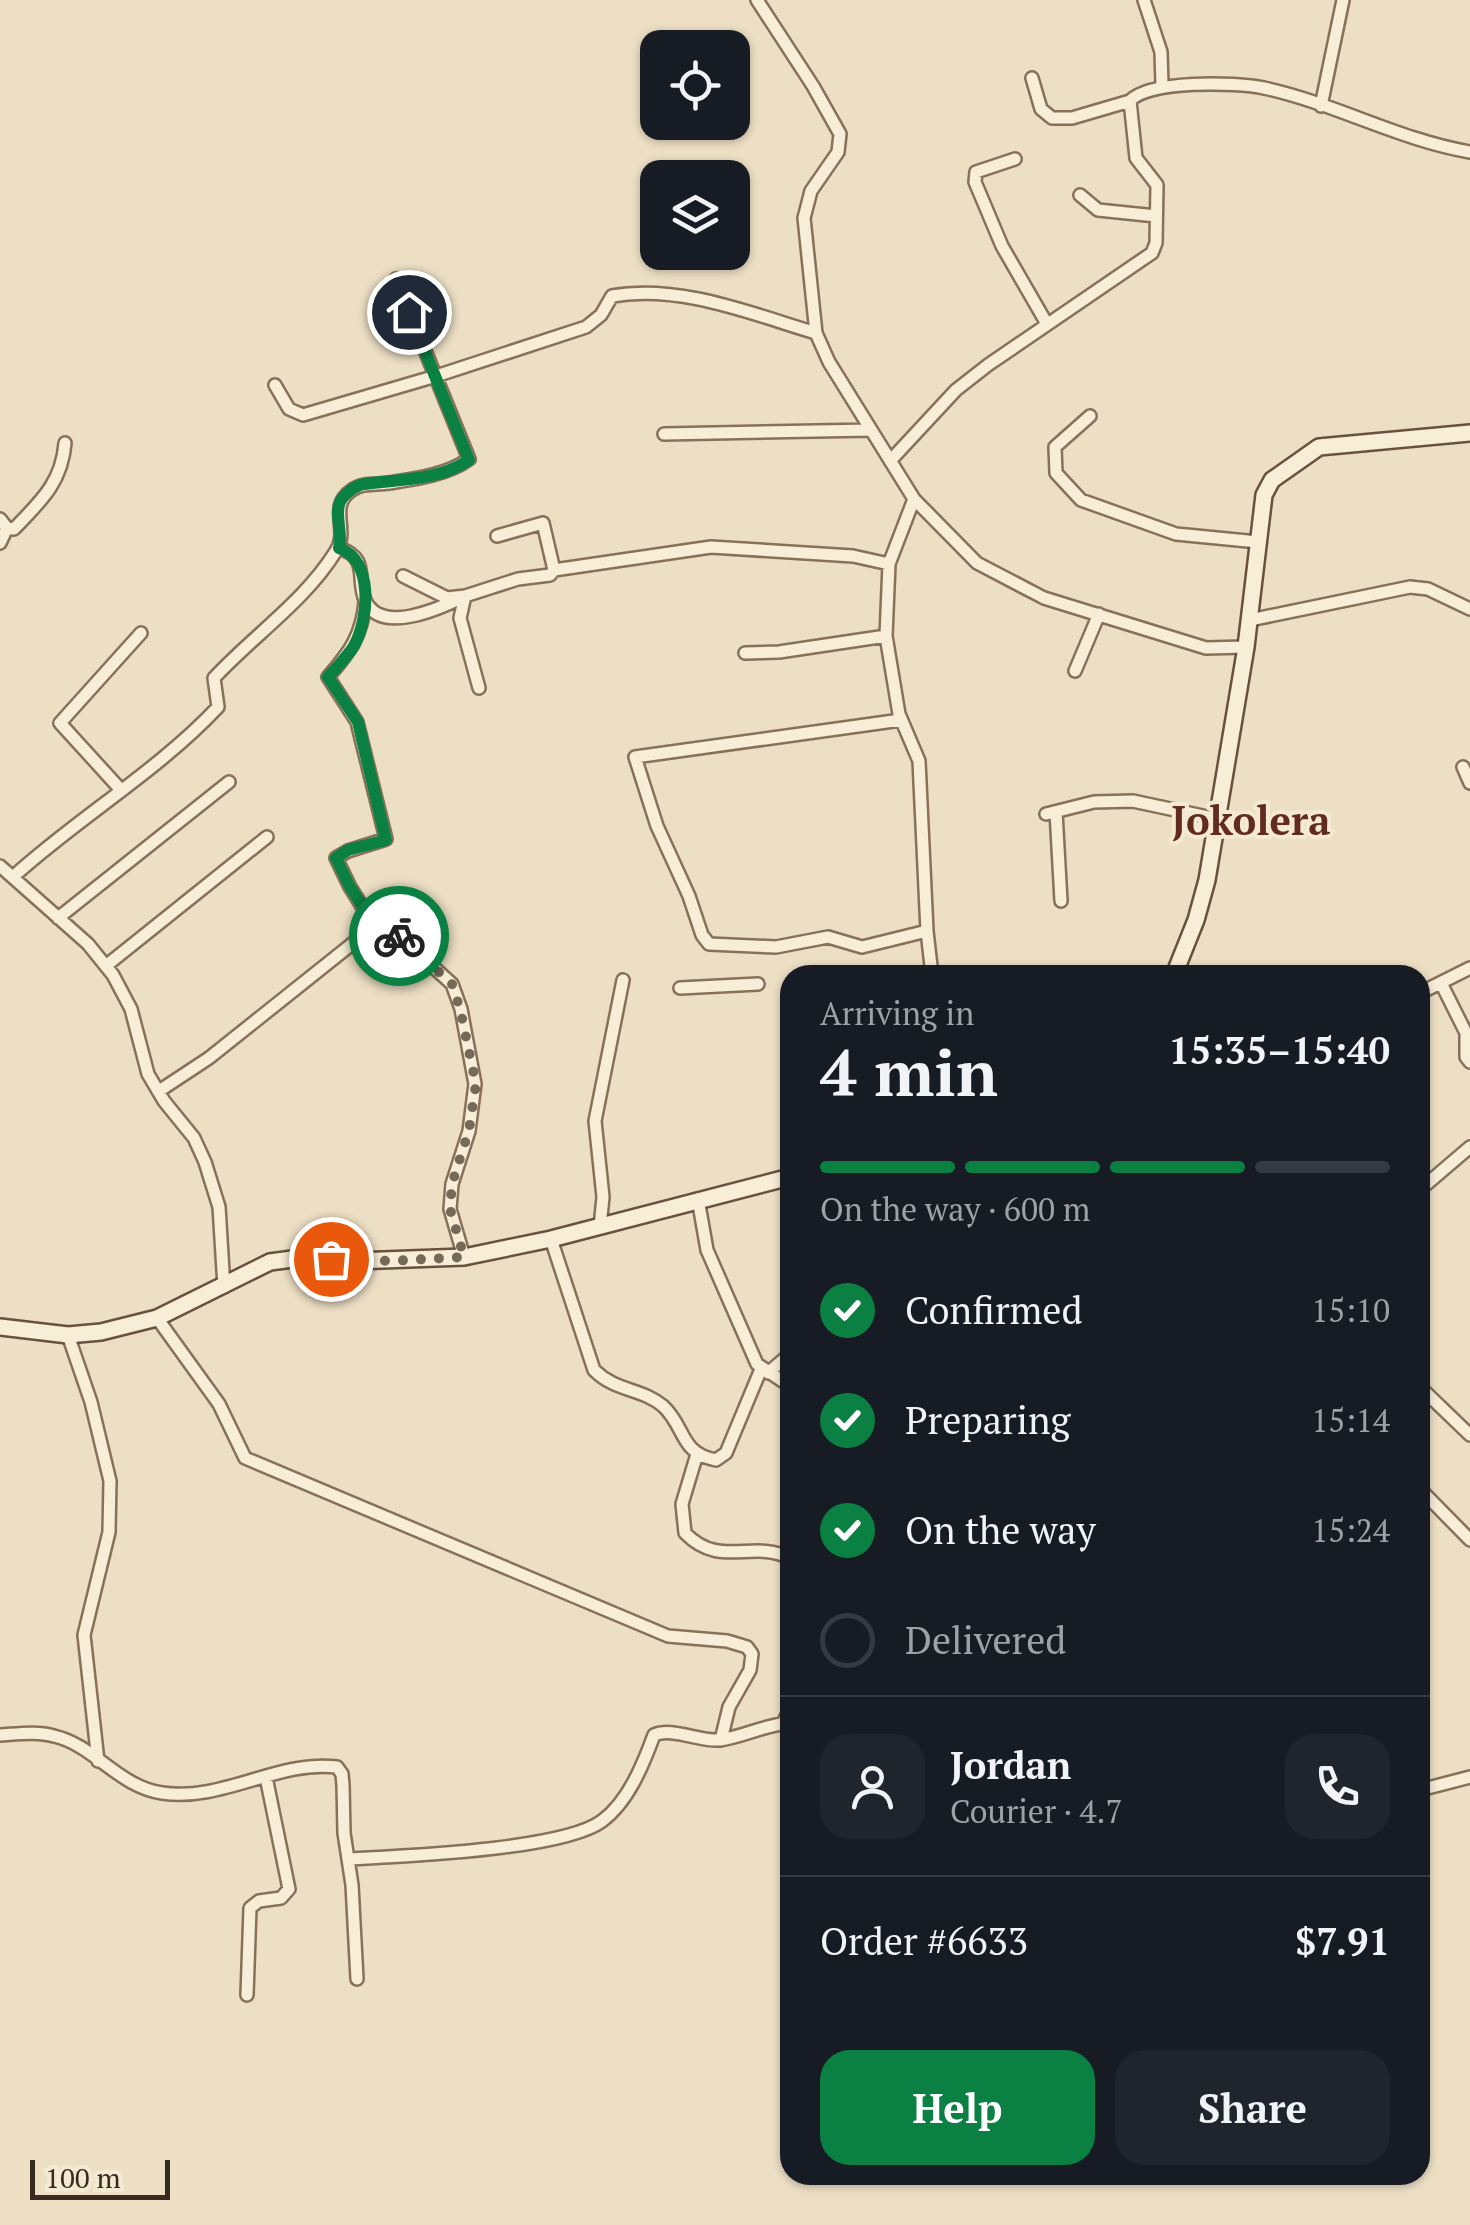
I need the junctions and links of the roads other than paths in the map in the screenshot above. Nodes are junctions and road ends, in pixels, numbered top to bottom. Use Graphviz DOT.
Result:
graph roads {
  1 [pos="757,0"];
  2 [pos="1144,0"];
  3 [pos="1344,0"];
  4 [pos="1032,78"];
  5 [pos="1162,85"];
  6 [pos="1130,101"];
  7 [pos="1321,106"];
  8 [pos="1470,152"];
  9 [pos="1015,159"];
  10 [pos="1080,195"];
  11 [pos="1156,216"];
  12 [pos="396,279"];
  13 [pos="1046,324"];
  14 [pos="816,333"];
  15 [pos="436,376"];
  16 [pos="275,384"];
  17 [pos="1090,416"];
  18 [pos="871,430"];
  19 [pos="1470,433"];
  20 [pos="664,434"];
  21 [pos="65,443"];
  22 [pos="890,461"];
  23 [pos="914,499"];
  24 [pos="4,524"];
  25 [pos="498,536"];
  26 [pos="1258,542"];
  27 [pos="0,543"];
  28 [pos="339,548"];
  29 [pos="889,564"];
  30 [pos="554,570"];
  31 [pos="403,576"];
  32 [pos="465,596"];
  33 [pos="365,602"];
  34 [pos="1470,609"];
  35 [pos="1099,614"];
  36 [pos="1250,620"];
  37 [pos="140,633"];
  38 [pos="886,636"];
  39 [pos="1246,647"];
  40 [pos="745,652"];
  41 [pos="1075,671"];
  42 [pos="479,688"];
  43 [pos="902,720"];
  44 [pos="779,743"];
  45 [pos="686,747"];
  46 [pos="1463,768"];
  47 [pos="230,782"];
  48 [pos="1470,783"];
  49 [pos="121,790"];
  50 [pos="1217,819"];
  51 [pos="267,837"];
  52 [pos="0,866"];
  53 [pos="14,876"];
  54 [pos="1060,901"];
  55 [pos="58,918"];
  56 [pos="378,930"];
  57 [pos="926,931"];
  58 [pos="107,965"];
  59 [pos="931,965"];
  60 [pos="1178,965"];
  61 [pos="1470,968"];
  62 [pos="623,980"];
  63 [pos="1441,983"];
  64 [pos="758,984"];
  65 [pos="680,988"];
  66 [pos="1430,988"];
  67 [pos="1470,1062"];
  68 [pos="159,1092"];
  69 [pos="1470,1147"];
  70 [pos="780,1178"];
  71 [pos="1430,1181"];
  72 [pos="698,1199"];
  73 [pos="600,1226"];
  74 [pos="551,1239"];
  75 [pos="464,1257"];
  76 [pos="224,1287"];
  77 [pos="157,1318"];
  78 [pos="0,1327"];
  79 [pos="68,1335"];
  80 [pos="780,1361"];
  81 [pos="765,1371"];
  82 [pos="780,1380"];
  83 [pos="1430,1397"];
  84 [pos="1470,1435"];
  85 [pos="697,1454"];
  86 [pos="1430,1499"];
  87 [pos="1470,1540"];
  88 [pos="780,1553"];
  89 [pos="780,1725"];
  90 [pos="0,1735"];
  91 [pos="721,1740"];
  92 [pos="98,1761"];
  93 [pos="1470,1777"];
  94 [pos="266,1778"];
  95 [pos="1430,1787"];
  96 [pos="349,1858"];
  97 [pos="358,1979"];
  98 [pos="248,1996"];
  1 -- 14 [label="street"];
  2 -- 5 [label="street"];
  3 -- 7 [label="street"];
  4 -- 6 [label="street"];
  5 -- 6 [label="street"];
  5 -- 7 [label="street"];
  6 -- 11 [label="street"];
  7 -- 8 [label="street"];
  9 -- 13 [label="street"];
  10 -- 11 [label="street"];
  11 -- 13 [label="street"];
  12 -- 15 [label="street"];
  13 -- 22 [label="street"];
  14 -- 15 [label="street"];
  14 -- 18 [label="street"];
  15 -- 16 [label="street"];
  15 -- 28 [label="street"];
  17 -- 26 [label="street"];
  18 -- 20 [label="street"];
  18 -- 22 [label="street"];
  19 -- 26 [label="street"];
  21 -- 24 [label="street"];
  22 -- 23 [label="street"];
  23 -- 29 [label="street"];
  23 -- 35 [label="street"];
  24 -- 27 [label="street"];
  25 -- 30 [label="street"];
  26 -- 36 [label="street"];
  28 -- 33 [label="street"];
  28 -- 49 [label="street"];
  29 -- 30 [label="street"];
  29 -- 38 [label="street"];
  30 -- 32 [label="street"];
  31 -- 32 [label="street"];
  32 -- 33 [label="street"];
  32 -- 42 [label="street"];
  33 -- 56 [label="street"];
  34 -- 36 [label="street"];
  35 -- 39 [label="street"];
  35 -- 41 [label="street"];
  36 -- 39 [label="street"];
  37 -- 49 [label="street"];
  38 -- 40 [label="street"];
  38 -- 43 [label="street"];
  39 -- 50 [label="street"];
  43 -- 57 [label="street"];
  43 -- 57 [label="street"];
  44 -- 45 [label="street"];
  46 -- 48 [label="street"];
  47 -- 55 [label="street"];
  49 -- 53 [label="street"];
  50 -- 54 [label="street"];
  50 -- 60 [label="street"];
  51 -- 58 [label="street"];
  52 -- 53 [label="street"];
  53 -- 55 [label="street"];
  55 -- 58 [label="street"];
  56 -- 68 [label="street"];
  56 -- 75 [label="street"];
  57 -- 59 [label="street"];
  58 -- 68 [label="street"];
  61 -- 63 [label="street"];
  62 -- 73 [label="street"];
  63 -- 66 [label="street"];
  63 -- 67 [label="street"];
  64 -- 65 [label="street"];
  68 -- 76 [label="street"];
  69 -- 71 [label="street"];
  70 -- 72 [label="street"];
  72 -- 73 [label="street"];
  72 -- 81 [label="street"];
  73 -- 74 [label="street"];
  74 -- 75 [label="street"];
  74 -- 85 [label="street"];
  75 -- 76 [label="street"];
  76 -- 77 [label="street"];
  77 -- 79 [label="street"];
  77 -- 91 [label="street"];
  78 -- 79 [label="street"];
  79 -- 92 [label="street"];
  80 -- 81 [label="street"];
  81 -- 82 [label="street"];
  81 -- 85 [label="street"];
  83 -- 84 [label="street"];
  85 -- 88 [label="street"];
  86 -- 87 [label="street"];
  89 -- 91 [label="street"];
  90 -- 92 [label="street"];
  91 -- 96 [label="street"];
  92 -- 94 [label="street"];
  93 -- 95 [label="street"];
  94 -- 96 [label="street"];
  94 -- 98 [label="street"];
  96 -- 97 [label="street"];
}
